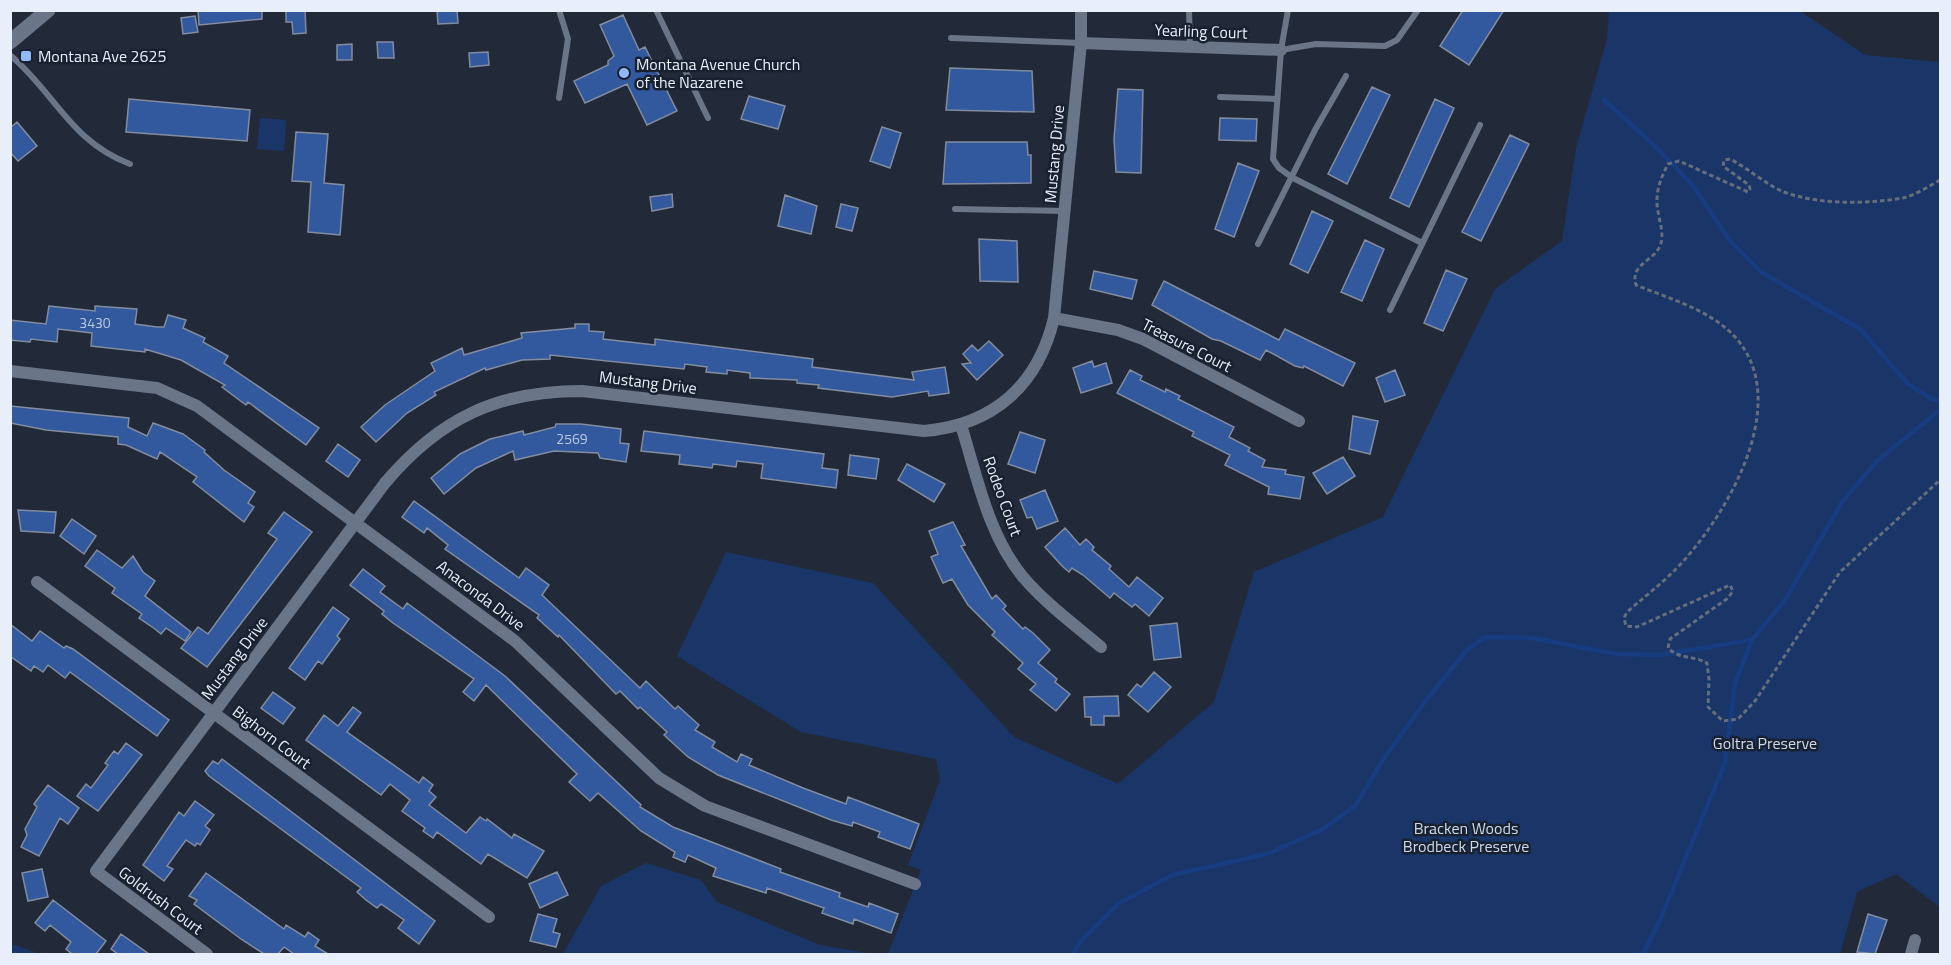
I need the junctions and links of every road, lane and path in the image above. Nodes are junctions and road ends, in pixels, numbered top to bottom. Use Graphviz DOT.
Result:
graph roads {
  1 [pos="48,10"];
  2 [pos="559,10"];
  3 [pos="656,10"];
  4 [pos="1081,10"];
  5 [pos="1189,10"];
  6 [pos="1288,10"];
  7 [pos="1418,10"];
  8 [pos="951,38"];
  9 [pos="10,42"];
  10 [pos="1081,43"];
  11 [pos="1190,47"];
  12 [pos="1281,50"];
  13 [pos="10,55"];
  14 [pos="1346,76"];
  15 [pos="1220,96"];
  16 [pos="559,98"];
  17 [pos="1276,99"];
  18 [pos="708,118"];
  19 [pos="1480,125"];
  20 [pos="130,164"];
  21 [pos="1293,178"];
  22 [pos="1941,180"];
  23 [pos="954,209"];
  24 [pos="1065,211"];
  25 [pos="1422,243"];
  26 [pos="1258,244"];
  27 [pos="1390,310"];
  28 [pos="1054,318"];
  29 [pos="10,371"];
  30 [pos="1299,421"];
  31 [pos="961,425"];
  32 [pos="1941,480"];
  33 [pos="355,523"];
  34 [pos="37,582"];
  35 [pos="1101,647"];
  36 [pos="213,713"];
  37 [pos="96,872"];
  38 [pos="915,884"];
  39 [pos="489,917"];
  40 [pos="1915,940"];
  41 [pos="207,954"];
  42 [pos="1911,954"];
  1 -- 9 [label="street"];
  2 -- 16 [label="lane"];
  3 -- 18 [label="lane"];
  4 -- 10 [label="street, Mustang Drive"];
  5 -- 11 [label="lane"];
  6 -- 12 [label="lane"];
  7 -- 12 [label="lane"];
  8 -- 10 [label="lane"];
  10 -- 11 [label="street, Yearling Court"];
  10 -- 24 [label="street, Mustang Drive"];
  11 -- 12 [label="street, Yearling Court"];
  12 -- 17 [label="lane"];
  13 -- 20 [label="lane"];
  14 -- 21 [label="lane"];
  15 -- 17 [label="lane"];
  17 -- 21 [label="lane"];
  19 -- 25 [label="lane"];
  21 -- 25 [label="lane"];
  21 -- 26 [label="lane"];
  22 -- 32 [label="path"];
  23 -- 24 [label="lane"];
  24 -- 28 [label="street, Mustang Drive"];
  25 -- 27 [label="lane"];
  28 -- 30 [label="street, Treasure Court"];
  28 -- 31 [label="street, Mustang Drive"];
  29 -- 33 [label="street, Anaconda Drive"];
  31 -- 33 [label="street, Mustang Drive"];
  31 -- 35 [label="street, Rodeo Court"];
  33 -- 36 [label="street, Mustang Drive"];
  33 -- 38 [label="street, Anaconda Drive"];
  34 -- 36 [label="street, Bighorn Court"];
  36 -- 37 [label="street, Mustang Drive"];
  36 -- 39 [label="street, Bighorn Court"];
  37 -- 41 [label="street, Goldrush Court"];
  40 -- 42 [label="street"];
}
